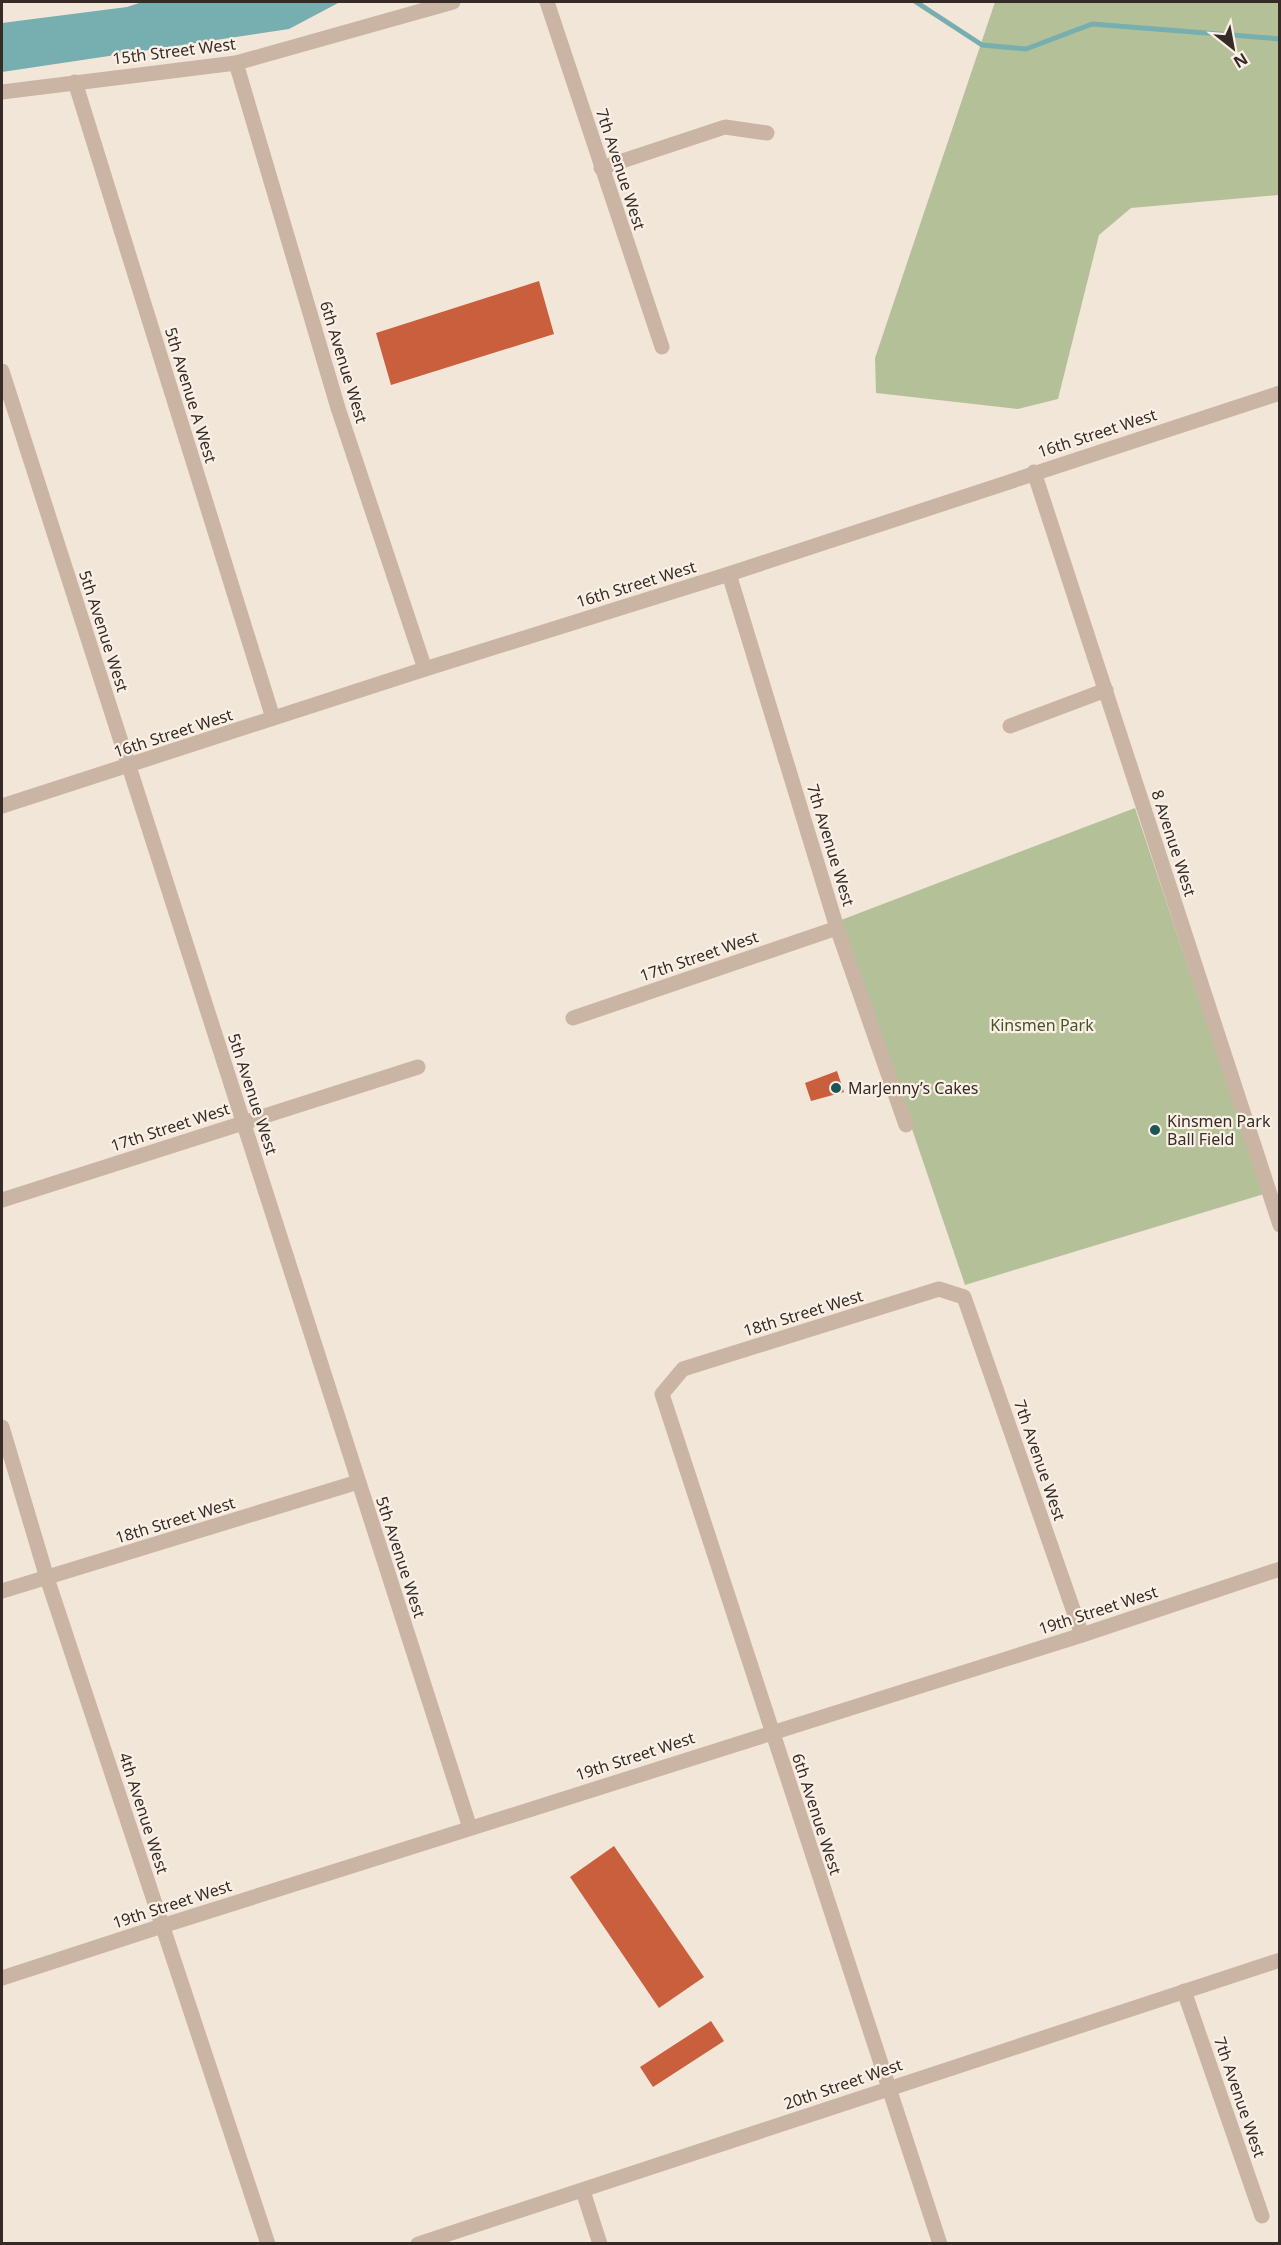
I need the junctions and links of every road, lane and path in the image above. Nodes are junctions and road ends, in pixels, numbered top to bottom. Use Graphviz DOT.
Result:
graph roads {
  1 [pos="453,2"];
  2 [pos="547,2"];
  3 [pos="236,63"];
  4 [pos="75,82"];
  5 [pos="2,92"];
  6 [pos="767,133"];
  7 [pos="601,168"];
  8 [pos="662,347"];
  9 [pos="2,371"];
  10 [pos="1280,393"];
  11 [pos="1034,472"];
  12 [pos="729,574"];
  13 [pos="425,669"];
  14 [pos="1106,690"];
  15 [pos="273,718"];
  16 [pos="1010,726"];
  17 [pos="129,766"];
  18 [pos="2,806"];
  19 [pos="837,928"];
  20 [pos="573,1018"];
  21 [pos="418,1067"];
  22 [pos="244,1123"];
  23 [pos="906,1125"];
  24 [pos="2,1200"];
  25 [pos="1280,1225"];
  26 [pos="964,1298"];
  27 [pos="662,1394"];
  28 [pos="2,1427"];
  29 [pos="358,1482"];
  30 [pos="1280,1569"];
  31 [pos="47,1578"];
  32 [pos="2,1591"];
  33 [pos="1082,1635"];
  34 [pos="770,1732"];
  35 [pos="470,1828"];
  36 [pos="162,1926"];
  37 [pos="1280,1960"];
  38 [pos="2,1977"];
  39 [pos="1184,1990"];
  40 [pos="889,2087"];
  41 [pos="583,2191"];
  42 [pos="1263,2216"];
  43 [pos="268,2244"];
  44 [pos="418,2244"];
  45 [pos="600,2244"];
  46 [pos="940,2244"];
  1 -- 3 [label="street, 15th Street West"];
  2 -- 7 [label="street, 7th Avenue West"];
  3 -- 4 [label="street, 15th Street West"];
  3 -- 13 [label="street, 6th Avenue West"];
  4 -- 5 [label="street, 15th Street West"];
  4 -- 15 [label="street, 5th Avenue A West"];
  6 -- 7 [label="street"];
  7 -- 8 [label="street, 7th Avenue West"];
  9 -- 17 [label="street, 5th Avenue West"];
  10 -- 11 [label="street, 16th Street West"];
  11 -- 12 [label="street, 16th Street West"];
  11 -- 14 [label="street, 8 Avenue West"];
  12 -- 13 [label="street, 16th Street West"];
  12 -- 19 [label="street, 7th Avenue West"];
  13 -- 15 [label="street, 16th Street West"];
  14 -- 16 [label="street"];
  14 -- 25 [label="street, 8 Avenue West"];
  15 -- 17 [label="street, 16th Street West"];
  17 -- 18 [label="street, 16th Street West"];
  17 -- 22 [label="street, 5th Avenue West"];
  19 -- 20 [label="street, 17th Street West"];
  19 -- 23 [label="street, 7th Avenue West"];
  21 -- 22 [label="street, 17th Street West"];
  22 -- 24 [label="street, 17th Street West"];
  22 -- 29 [label="street, 5th Avenue West"];
  26 -- 27 [label="street, 18th Street West"];
  26 -- 33 [label="street, 7th Avenue West"];
  27 -- 34 [label="street, 6th Avenue West"];
  28 -- 31 [label="street, 4th Avenue West"];
  29 -- 31 [label="street, 18th Street West"];
  29 -- 35 [label="street, 5th Avenue West"];
  30 -- 33 [label="street, 19th Street West"];
  31 -- 32 [label="street, 18th Street West"];
  31 -- 36 [label="street, 4th Avenue West"];
  33 -- 34 [label="street, 19th Street West"];
  34 -- 35 [label="street, 19th Street West"];
  34 -- 40 [label="street, 6th Avenue West"];
  35 -- 36 [label="street, 19th Street West"];
  36 -- 38 [label="street, 19th Street West"];
  36 -- 43 [label="street, 4th Avenue West"];
  37 -- 39 [label="street, 20th Street West"];
  39 -- 40 [label="street, 20th Street West"];
  39 -- 42 [label="street, 7th Avenue West"];
  40 -- 41 [label="street, 20th Street West"];
  40 -- 46 [label="street, 6th Avenue West"];
  41 -- 44 [label="street, 20th Street West"];
  41 -- 45 [label="street"];
}
